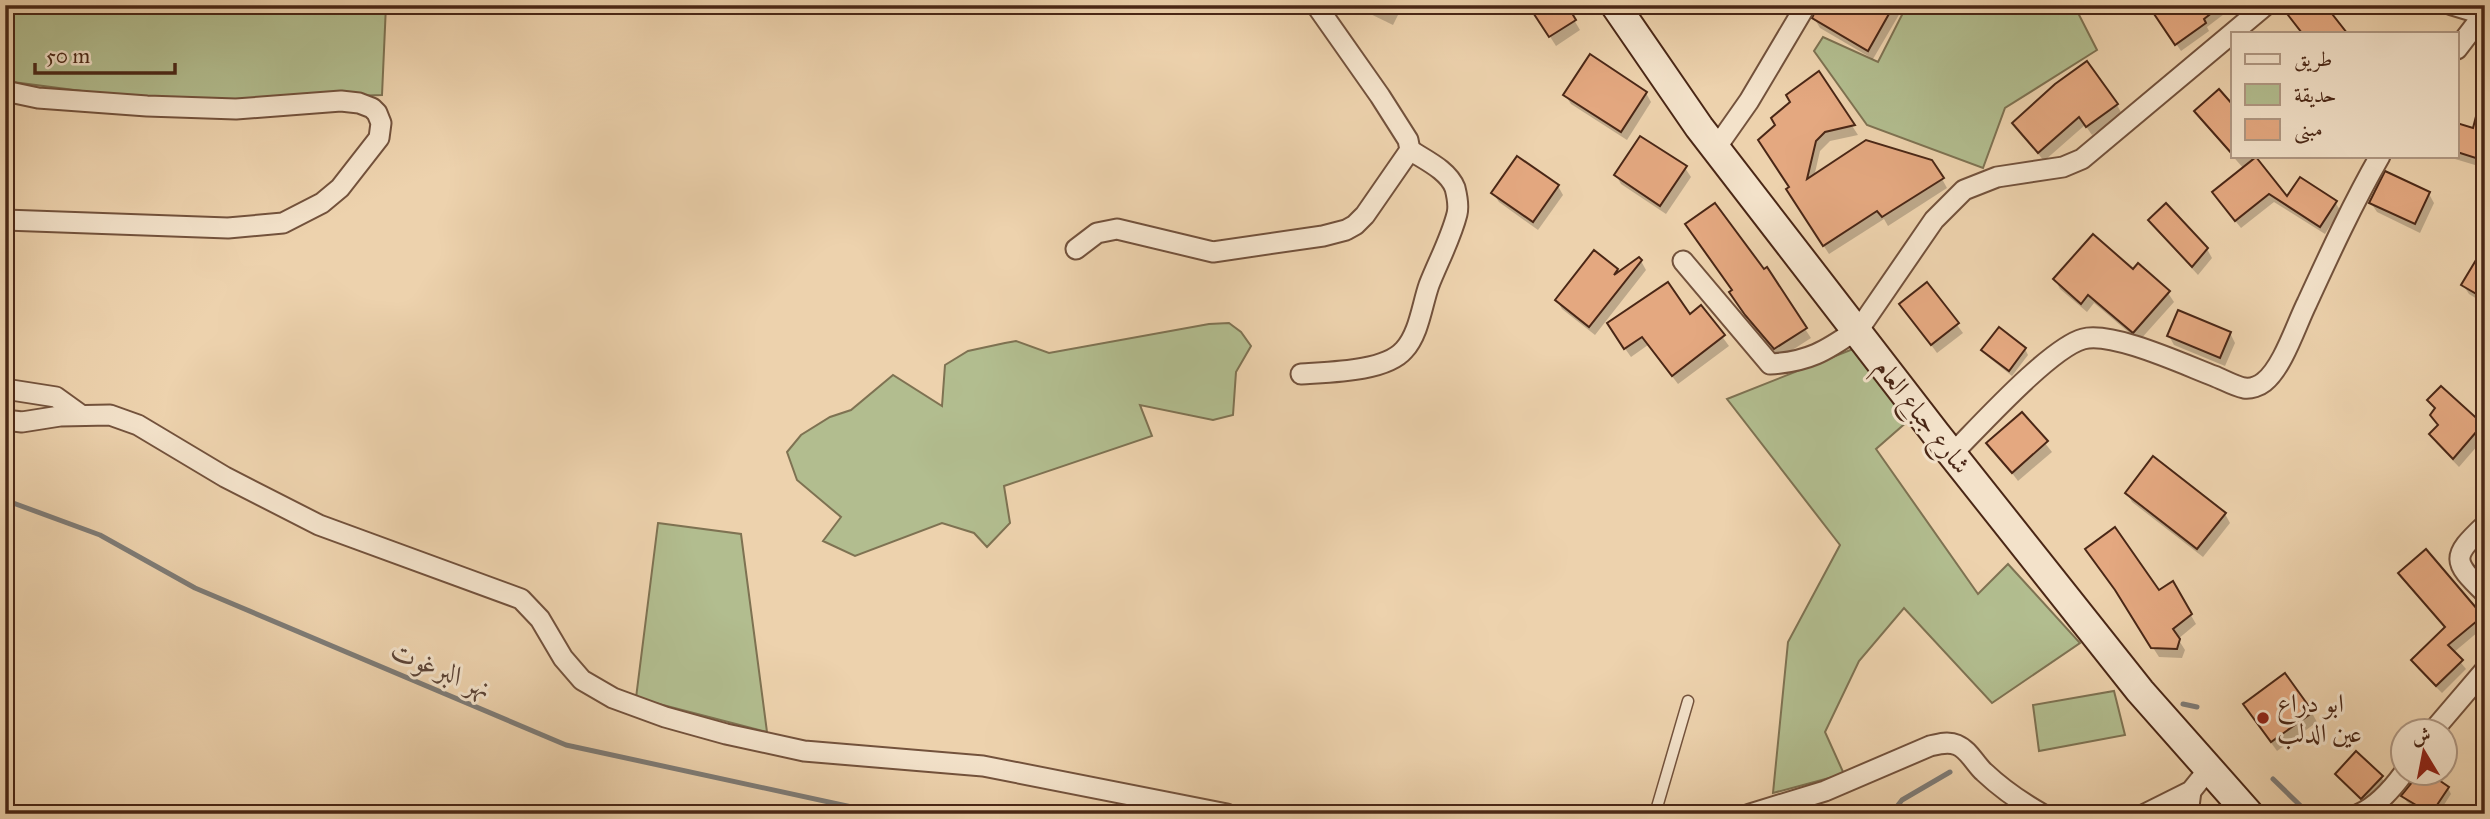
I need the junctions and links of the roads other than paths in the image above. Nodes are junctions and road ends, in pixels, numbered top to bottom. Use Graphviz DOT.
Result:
graph roads {
  1 [pos="1316,5"];
  2 [pos="1615,5"];
  3 [pos="1806,5"];
  4 [pos="2266,5"];
  5 [pos="2452,5"];
  6 [pos="2484,15"];
  7 [pos="2234,32"];
  8 [pos="2231,34"];
  9 [pos="2458,48"];
  10 [pos="5,91"];
  11 [pos="1716,148"];
  12 [pos="1410,150"];
  13 [pos="2379,158"];
  14 [pos="5,220"];
  15 [pos="1076,249"];
  16 [pos="1683,261"];
  17 [pos="1856,331"];
  18 [pos="1301,374"];
  19 [pos="5,389"];
  20 [pos="81,415"];
  21 [pos="5,420"];
  22 [pos="1952,454"];
  23 [pos="2485,525"];
  24 [pos="2485,593"];
  25 [pos="2483,677"];
  26 [pos="1688,701"];
  27 [pos="2445,718"];
  28 [pos="2199,780"];
  29 [pos="2390,788"];
  30 [pos="1227,814"];
  31 [pos="1655,814"];
  32 [pos="1751,814"];
  33 [pos="2042,814"];
  34 [pos="2145,814"];
  35 [pos="2188,814"];
  36 [pos="2249,814"];
  37 [pos="2359,814"];
  1 -- 12 [label="street"];
  2 -- 11 [label="main road, شارع جباع العام"];
  3 -- 11 [label="street"];
  4 -- 7 [label="street"];
  5 -- 6 [label="street"];
  6 -- 9 [label="street"];
  8 -- 17 [label="street"];
  10 -- 14 [label="street"];
  11 -- 17 [label="main road, شارع جباع العام"];
  12 -- 15 [label="street"];
  12 -- 18 [label="street"];
  13 -- 22 [label="street"];
  16 -- 17 [label="street"];
  17 -- 22 [label="main road, شارع جباع العام"];
  19 -- 20 [label="street"];
  20 -- 21 [label="street"];
  20 -- 30 [label="street"];
  22 -- 28 [label="main road, شارع جباع العام"];
  23 -- 24 [label="street"];
  25 -- 27 [label="street"];
  26 -- 31 [label="lane"];
  28 -- 34 [label="street"];
  28 -- 35 [label="street"];
  28 -- 36 [label="main road, شارع جباع العام"];
  29 -- 37 [label="street"];
  32 -- 33 [label="street"];
}
